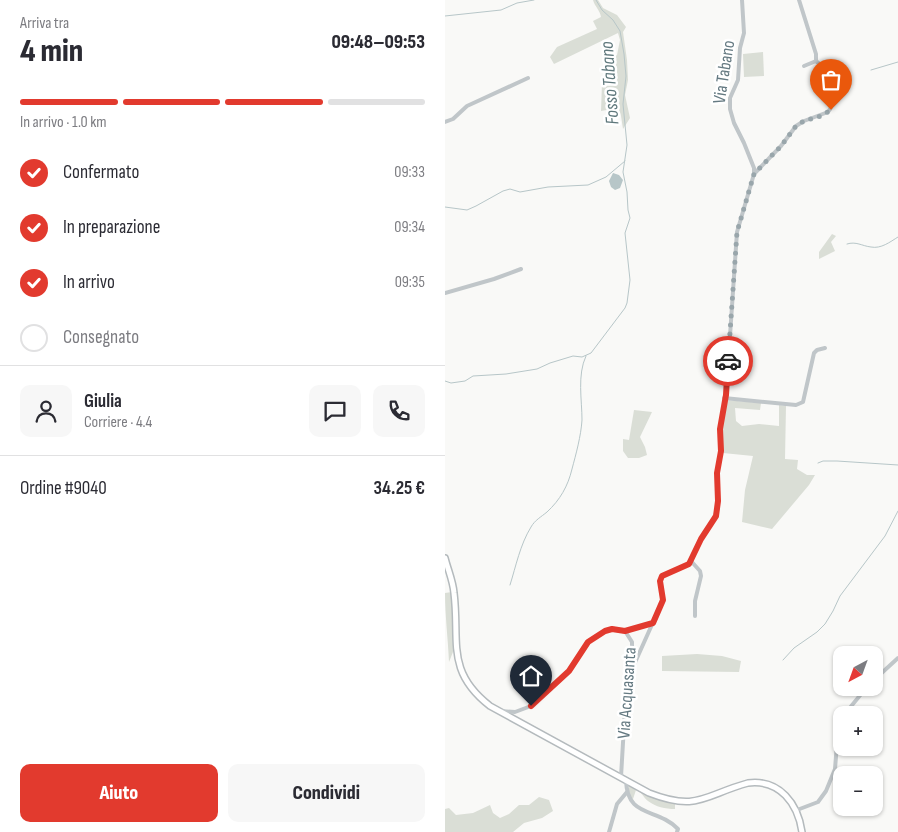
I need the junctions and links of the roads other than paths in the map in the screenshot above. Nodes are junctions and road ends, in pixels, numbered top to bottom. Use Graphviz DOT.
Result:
graph roads {
  1 [pos="742,0"];
  2 [pos="799,0"];
  3 [pos="816,62"];
  4 [pos="804,66"];
  5 [pos="529,78"];
  6 [pos="445,122"];
  7 [pos="754,174"];
  8 [pos="521,269"];
  9 [pos="445,293"];
  10 [pos="825,348"];
  11 [pos="724,398"];
  12 [pos="445,558"];
  13 [pos="691,562"];
  14 [pos="695,616"];
  15 [pos="653,623"];
  16 [pos="625,631"];
  17 [pos="898,658"];
  18 [pos="630,668"];
  19 [pos="883,672"];
  20 [pos="859,696"];
  21 [pos="851,706"];
  22 [pos="499,711"];
  23 [pos="518,712"];
  24 [pos="511,718"];
  25 [pos="520,723"];
  26 [pos="836,756"];
  27 [pos="621,777"];
  28 [pos="626,780"];
  29 [pos="627,792"];
  30 [pos="797,810"];
  31 [pos="609,832"];
  32 [pos="677,832"];
  33 [pos="802,832"];
  1 -- 7 [label="street, Via Tabano"];
  2 -- 3 [label="street"];
  3 -- 4 [label="street"];
  3 -- 7 [label="street"];
  5 -- 6 [label="street"];
  7 -- 11 [label="street"];
  8 -- 9 [label="street"];
  10 -- 11 [label="street"];
  11 -- 13 [label="street"];
  12 -- 22 [label="main road"];
  13 -- 14 [label="street"];
  13 -- 15 [label="street"];
  15 -- 16 [label="street"];
  15 -- 18 [label="street"];
  16 -- 18 [label="street, Via Acquasanta"];
  16 -- 23 [label="street, Via Acquasanta"];
  17 -- 19 [label="street"];
  18 -- 27 [label="street, Via Acquasanta"];
  20 -- 21 [label="street"];
  22 -- 23 [label="street"];
  22 -- 24 [label="main road"];
  23 -- 24 [label="street, Via Acquasanta"];
  23 -- 25 [label="street"];
  24 -- 25 [label="main road"];
  25 -- 27 [label="main road"];
  26 -- 30 [label="street"];
  27 -- 28 [label="main road"];
  28 -- 29 [label="street"];
  28 -- 30 [label="main road"];
  29 -- 31 [label="street"];
  29 -- 32 [label="street"];
  30 -- 33 [label="main road"];
}
